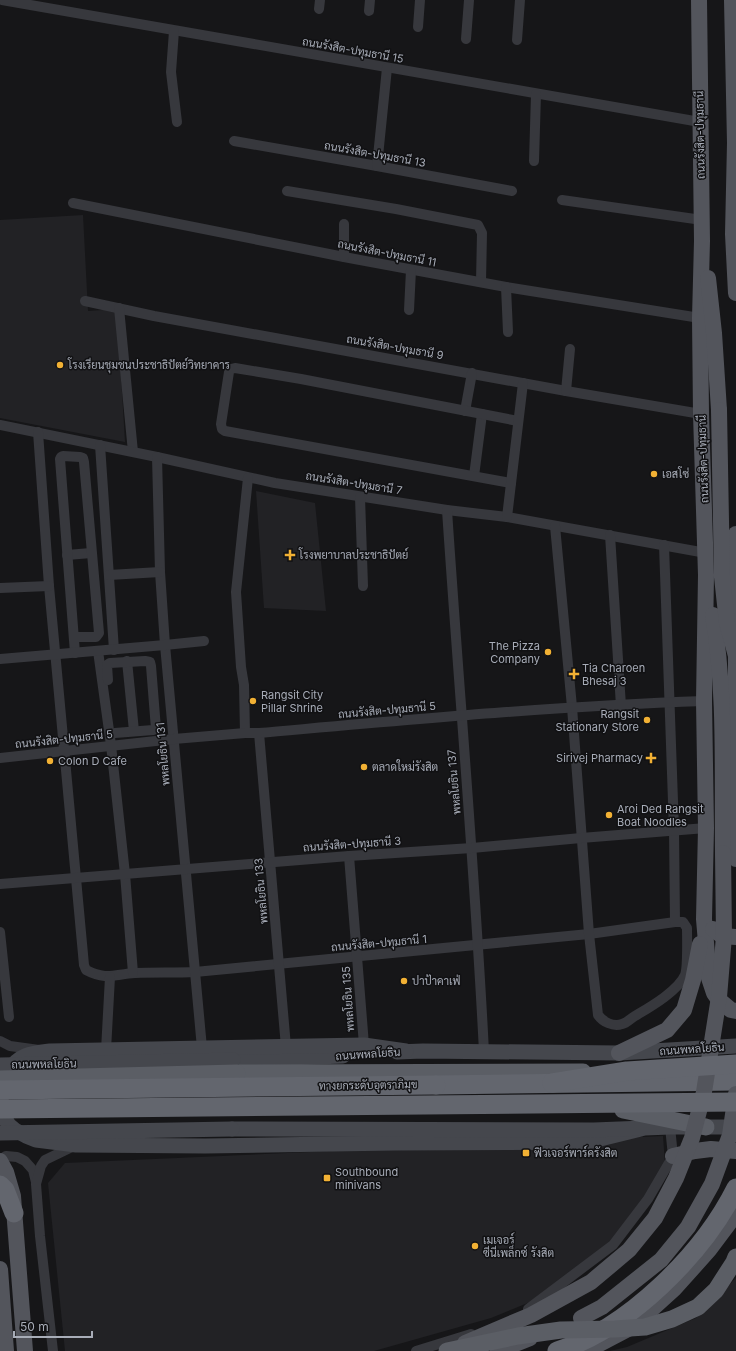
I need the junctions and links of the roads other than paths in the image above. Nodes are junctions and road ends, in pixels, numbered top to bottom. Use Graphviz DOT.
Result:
graph roads {
  1 [pos="2,0"];
  2 [pos="370,0"];
  3 [pos="420,0"];
  4 [pos="469,0"];
  5 [pos="520,0"];
  6 [pos="699,0"];
  7 [pos="732,0"];
  8 [pos="369,11"];
  9 [pos="418,27"];
  10 [pos="174,31"];
  11 [pos="466,39"];
  12 [pos="517,40"];
  13 [pos="388,68"];
  14 [pos="536,94"];
  15 [pos="177,122"];
  16 [pos="700,122"];
  17 [pos="234,141"];
  18 [pos="736,143"];
  19 [pos="534,161"];
  20 [pos="377,166"];
  21 [pos="287,191"];
  22 [pos="512,191"];
  23 [pos="562,200"];
  24 [pos="73,203"];
  25 [pos="702,220"];
  26 [pos="344,224"];
  27 [pos="735,234"];
  28 [pos="702,241"];
  29 [pos="344,257"];
  30 [pos="411,270"];
  31 [pos="481,282"];
  32 [pos="506,287"];
  33 [pos="736,289"];
  34 [pos="736,293"];
  35 [pos="85,301"];
  36 [pos="119,308"];
  37 [pos="409,310"];
  38 [pos="700,318"];
  39 [pos="508,332"];
  40 [pos="570,349"];
  41 [pos="472,373"];
  42 [pos="523,383"];
  43 [pos="566,391"];
  44 [pos="465,411"];
  45 [pos="482,414"];
  46 [pos="701,414"];
  47 [pos="518,421"];
  48 [pos="0,425"];
  49 [pos="38,432"];
  50 [pos="100,445"];
  51 [pos="133,452"];
  52 [pos="157,457"];
  53 [pos="474,476"];
  54 [pos="248,478"];
  55 [pos="511,483"];
  56 [pos="360,497"];
  57 [pos="447,510"];
  58 [pos="507,517"];
  59 [pos="555,526"];
  60 [pos="736,534"];
  61 [pos="610,535"];
  62 [pos="664,545"];
  63 [pos="91,553"];
  64 [pos="706,553"];
  65 [pos="67,555"];
  66 [pos="160,572"];
  67 [pos="109,575"];
  68 [pos="706,575"];
  69 [pos="49,586"];
  70 [pos="363,586"];
  71 [pos="0,588"];
  72 [pos="74,638"];
  73 [pos="204,641"];
  74 [pos="165,646"];
  75 [pos="736,649"];
  76 [pos="114,650"];
  77 [pos="98,651"];
  78 [pos="76,653"];
  79 [pos="56,654"];
  80 [pos="0,659"];
  81 [pos="128,661"];
  82 [pos="704,701"];
  83 [pos="668,702"];
  84 [pos="621,706"];
  85 [pos="572,707"];
  86 [pos="461,715"];
  87 [pos="134,731"];
  88 [pos="115,733"];
  89 [pos="245,733"];
  90 [pos="259,733"];
  91 [pos="174,739"];
  92 [pos="114,745"];
  93 [pos="63,751"];
  94 [pos="0,758"];
  95 [pos="706,828"];
  96 [pos="674,830"];
  97 [pos="581,838"];
  98 [pos="472,848"];
  99 [pos="349,856"];
  100 [pos="730,856"];
  101 [pos="270,862"];
  102 [pos="186,869"];
  103 [pos="125,874"];
  104 [pos="76,877"];
  105 [pos="0,884"];
  106 [pos="704,919"];
  107 [pos="675,922"];
  108 [pos="0,932"];
  109 [pos="589,934"];
  110 [pos="736,937"];
  111 [pos="479,945"];
  112 [pos="357,957"];
  113 [pos="279,964"];
  114 [pos="195,972"];
  115 [pos="133,973"];
  116 [pos="110,977"];
  117 [pos="736,1010"];
  118 [pos="9,1017"];
  119 [pos="0,1041"];
  120 [pos="364,1045"];
  121 [pos="736,1046"];
  122 [pos="286,1047"];
  123 [pos="202,1048"];
  124 [pos="106,1050"];
  125 [pos="50,1051"];
  126 [pos="406,1051"];
  127 [pos="484,1052"];
  128 [pos="618,1053"];
  129 [pos="736,1064"];
  130 [pos="0,1065"];
  131 [pos="235,1066"];
  132 [pos="736,1071"];
  133 [pos="0,1079"];
  134 [pos="736,1081"];
  135 [pos="552,1083"];
  136 [pos="736,1094"];
  137 [pos="736,1102"];
  138 [pos="0,1103"];
  139 [pos="736,1109"];
  140 [pos="623,1110"];
  141 [pos="234,1121"];
  142 [pos="670,1127"];
  143 [pos="706,1127"];
  144 [pos="736,1127"];
  145 [pos="641,1129"];
  146 [pos="310,1130"];
  147 [pos="0,1133"];
  148 [pos="436,1143"];
  149 [pos="76,1145"];
  150 [pos="736,1151"];
  151 [pos="673,1156"];
  152 [pos="0,1160"];
  153 [pos="0,1184"];
  154 [pos="36,1184"];
  155 [pos="736,1188"];
  156 [pos="14,1213"];
  157 [pos="736,1214"];
  158 [pos="736,1257"];
  159 [pos="0,1269"];
  160 [pos="6,1351"];
  161 [pos="25,1351"];
  162 [pos="53,1351"];
  163 [pos="416,1351"];
  164 [pos="446,1351"];
  165 [pos="498,1351"];
  166 [pos="557,1351"];
  167 [pos="586,1351"];
  1 -- 10 [label="street, ถนนรังสิต-ปทุมธานี 15"];
  2 -- 8 [label="street"];
  3 -- 9 [label="street"];
  4 -- 11 [label="street"];
  5 -- 12 [label="street"];
  6 -- 16 [label="main road, ถนนรังสิต-ปทุมธานี"];
  7 -- 18 [label="main road"];
  10 -- 13 [label="street, ถนนรังสิต-ปทุมธานี 15"];
  10 -- 15 [label="street"];
  13 -- 14 [label="street, ถนนรังสิต-ปทุมธานี 15"];
  13 -- 20 [label="street"];
  14 -- 16 [label="street, ถนนรังสิต-ปทุมธานี 15"];
  14 -- 19 [label="street"];
  16 -- 25 [label="main road, ถนนรังสิต-ปทุมธานี"];
  17 -- 20 [label="street, ถนนรังสิต-ปทุมธานี 13"];
  18 -- 27 [label="main road"];
  20 -- 22 [label="street, ถนนรังสิต-ปทุมธานี 13"];
  21 -- 31 [label="street"];
  23 -- 25 [label="street"];
  24 -- 29 [label="street, ถนนรังสิต-ปทุมธานี 11"];
  25 -- 28 [label="main road, ถนนรังสิต-ปทุมธานี"];
  26 -- 29 [label="street"];
  27 -- 33 [label="main road"];
  28 -- 38 [label="main road, ถนนรังสิต-ปทุมธานี"];
  28 -- 75 [label="main road, bridge"];
  29 -- 30 [label="street, ถนนรังสิต-ปทุมธานี 11"];
  30 -- 31 [label="street, ถนนรังสิต-ปทุมธานี 11"];
  30 -- 37 [label="street"];
  31 -- 32 [label="street, ถนนรังสิต-ปทุมธานี 11"];
  32 -- 38 [label="street, ถนนรังสิต-ปทุมธานี 11"];
  32 -- 39 [label="street"];
  33 -- 34 [label="main road"];
  35 -- 36 [label="street, ถนนรังสิต-ปทุมธานี 9"];
  36 -- 41 [label="street, ถนนรังสิต-ปทุมธานี 9"];
  36 -- 51 [label="street"];
  38 -- 46 [label="main road, ถนนรังสิต-ปทุมธานี"];
  40 -- 43 [label="street"];
  41 -- 42 [label="street, ถนนรังสิต-ปทุมธานี 9"];
  41 -- 44 [label="street"];
  42 -- 43 [label="street, ถนนรังสิต-ปทุมธานี 9"];
  42 -- 47 [label="street"];
  43 -- 46 [label="street, ถนนรังสิต-ปทุมธานี 9"];
  44 -- 45 [label="street"];
  44 -- 53 [label="street"];
  45 -- 47 [label="street"];
  45 -- 53 [label="street"];
  46 -- 64 [label="main road, ถนนรังสิต-ปทุมธานี"];
  47 -- 55 [label="street"];
  48 -- 49 [label="street, ถนนรังสิต-ปทุมธานี 7"];
  49 -- 50 [label="street, ถนนรังสิต-ปทุมธานี 7"];
  49 -- 69 [label="street"];
  50 -- 51 [label="street, ถนนรังสิต-ปทุมธานี 7"];
  50 -- 67 [label="street"];
  51 -- 52 [label="street, ถนนรังสิต-ปทุมธานี 7"];
  52 -- 54 [label="street, ถนนรังสิต-ปทุมธานี 7"];
  52 -- 66 [label="street, พหลโยธิน 131"];
  53 -- 55 [label="street"];
  54 -- 56 [label="street, ถนนรังสิต-ปทุมธานี 7"];
  54 -- 89 [label="street"];
  55 -- 58 [label="street"];
  56 -- 57 [label="street, ถนนรังสิต-ปทุมธานี 7"];
  56 -- 70 [label="street"];
  57 -- 58 [label="street, ถนนรังสิต-ปทุมธานี 7"];
  57 -- 86 [label="street, พหลโยธิน 137"];
  58 -- 59 [label="street, ถนนรังสิต-ปทุมธานี 7"];
  59 -- 61 [label="street, ถนนรังสิต-ปทุมธานี 7"];
  59 -- 85 [label="street"];
  60 -- 75 [label="main road"];
  61 -- 62 [label="street, ถนนรังสิต-ปทุมธานี 7"];
  61 -- 84 [label="street"];
  62 -- 64 [label="street, ถนนรังสิต-ปทุมธานี 7"];
  62 -- 83 [label="street"];
  63 -- 65 [label="street"];
  63 -- 65 [label="street"];
  63 -- 72 [label="street"];
  64 -- 68 [label="main road, ถนนรังสิต-ปทุมธานี"];
  65 -- 72 [label="street"];
  66 -- 67 [label="street"];
  66 -- 74 [label="street, พหลโยธิน 131"];
  67 -- 76 [label="street"];
  68 -- 82 [label="main road, ถนนรังสิต-ปทุมธานี"];
  68 -- 100 [label="main road"];
  69 -- 71 [label="street"];
  69 -- 79 [label="street"];
  72 -- 78 [label="street"];
  73 -- 74 [label="street"];
  74 -- 76 [label="street"];
  74 -- 91 [label="street, พหลโยธิน 131"];
  75 -- 100 [label="main road, bridge"];
  76 -- 77 [label="street"];
  77 -- 78 [label="street"];
  77 -- 92 [label="street"];
  78 -- 79 [label="street"];
  79 -- 80 [label="street"];
  79 -- 93 [label="street"];
  81 -- 87 [label="street"];
  81 -- 87 [label="street"];
  81 -- 88 [label="street"];
  82 -- 83 [label="street, ถนนรังสิต-ปทุมธานี 5"];
  82 -- 95 [label="main road, ถนนรังสิต-ปทุมธานี"];
  83 -- 84 [label="street, ถนนรังสิต-ปทุมธานี 5"];
  83 -- 96 [label="street"];
  84 -- 85 [label="street, ถนนรังสิต-ปทุมธานี 5"];
  85 -- 86 [label="street, ถนนรังสิต-ปทุมธานี 5"];
  85 -- 97 [label="street"];
  86 -- 90 [label="street, ถนนรังสิต-ปทุมธานี 5"];
  86 -- 98 [label="street, พหลโยธิน 137"];
  87 -- 88 [label="street"];
  88 -- 92 [label="street"];
  89 -- 90 [label="street, ถนนรังสิต-ปทุมธานี 5"];
  89 -- 91 [label="street, ถนนรังสิต-ปทุมธานี 5"];
  90 -- 101 [label="street, พหลโยธิน 133"];
  91 -- 92 [label="street, ถนนรังสิต-ปทุมธานี 5"];
  91 -- 102 [label="street, พหลโยธิน 131"];
  92 -- 93 [label="street, ถนนรังสิต-ปทุมธานี 5"];
  92 -- 103 [label="street"];
  93 -- 94 [label="street, ถนนรังสิต-ปทุมธานี 5"];
  93 -- 104 [label="street"];
  95 -- 96 [label="street, ถนนรังสิต-ปทุมธานี 3"];
  95 -- 106 [label="main road, ถนนรังสิต-ปทุมธานี"];
  96 -- 97 [label="street, ถนนรังสิต-ปทุมธานี 3"];
  96 -- 107 [label="street"];
  97 -- 98 [label="street, ถนนรังสิต-ปทุมธานี 3"];
  97 -- 109 [label="street"];
  98 -- 99 [label="street, ถนนรังสิต-ปทุมธานี 3"];
  98 -- 111 [label="street, พหลโยธิน 137"];
  99 -- 101 [label="street, ถนนรังสิต-ปทุมธานี 3"];
  99 -- 112 [label="street, พหลโยธิน 135"];
  100 -- 164 [label="main road, bridge"];
  101 -- 102 [label="street, ถนนรังสิต-ปทุมธานี 3"];
  101 -- 113 [label="street, พหลโยธิน 133"];
  102 -- 103 [label="street, ถนนรังสิต-ปทุมธานี 3"];
  102 -- 114 [label="street, พหลโยธิน 131"];
  103 -- 104 [label="street, ถนนรังสิต-ปทุมธานี 3"];
  103 -- 115 [label="street"];
  104 -- 105 [label="street, ถนนรังสิต-ปทุมธานี 3"];
  104 -- 116 [label="street, ถนนรังสิต-ปทุมธานี 1"];
  106 -- 110 [label="main road"];
  106 -- 117 [label="main road"];
  106 -- 128 [label="main road"];
  107 -- 109 [label="street, ถนนรังสิต-ปทุมธานี 1"];
  107 -- 109 [label="street"];
  108 -- 118 [label="street"];
  109 -- 111 [label="street, ถนนรังสิต-ปทุมธานี 1"];
  111 -- 112 [label="street, ถนนรังสิต-ปทุมธานี 1"];
  111 -- 127 [label="street, พหลโยธิน 137"];
  112 -- 113 [label="street, ถนนรังสิต-ปทุมธานี 1"];
  112 -- 120 [label="street, พหลโยธิน 135"];
  113 -- 114 [label="street, ถนนรังสิต-ปทุมธานี 1"];
  113 -- 122 [label="street, พหลโยธิน 133"];
  114 -- 115 [label="street, ถนนรังสิต-ปทุมธานี 1"];
  114 -- 123 [label="street, พหลโยธิน 131"];
  115 -- 116 [label="street, ถนนรังสิต-ปทุมธานี 1"];
  116 -- 124 [label="street"];
  119 -- 125 [label="street"];
  120 -- 122 [label="main road"];
  120 -- 126 [label="main road"];
  121 -- 128 [label="main road, ถนนพหลโยธิน"];
  122 -- 123 [label="main road"];
  123 -- 124 [label="main road"];
  124 -- 125 [label="main road"];
  125 -- 138 [label="main road"];
  126 -- 127 [label="main road, ถนนพหลโยธิน"];
  126 -- 131 [label="main road, ถนนพหลโยธิน"];
  127 -- 128 [label="main road, ถนนพหลโยธิน"];
  129 -- 135 [label="highway, bridge"];
  130 -- 131 [label="main road, ถนนพหลโยธิน, bridge"];
  131 -- 132 [label="highway, ถนนพหลโยธิน"];
  131 -- 133 [label="highway, ถนนพหลโยธิน, bridge"];
  134 -- 135 [label="highway, ทางยกระดับอุตราภิมุข, bridge"];
  135 -- 138 [label="highway, ทางยกระดับอุตราภิมุข, bridge"];
  136 -- 165 [label="main road, bridge"];
  137 -- 138 [label="highway, ทางยกระดับอุตราภิมุข, bridge"];
  138 -- 141 [label="highway"];
  138 -- 149 [label="main road"];
  139 -- 140 [label="highway"];
  140 -- 141 [label="highway"];
  140 -- 143 [label="highway"];
  141 -- 146 [label="main road"];
  141 -- 147 [label="main road, bridge"];
  142 -- 143 [label="main road"];
  142 -- 145 [label="main road"];
  142 -- 151 [label="street"];
  143 -- 144 [label="main road"];
  145 -- 146 [label="main road"];
  145 -- 148 [label="main road"];
  146 -- 148 [label="main road"];
  148 -- 149 [label="main road"];
  149 -- 154 [label="street"];
  150 -- 151 [label="main road"];
  151 -- 163 [label="street"];
  152 -- 154 [label="street"];
  152 -- 156 [label="main road"];
  153 -- 156 [label="highway"];
  154 -- 162 [label="street"];
  155 -- 166 [label="highway"];
  156 -- 161 [label="main road"];
  157 -- 167 [label="main road"];
  158 -- 164 [label="highway, bridge"];
  159 -- 160 [label="main road"];
}
